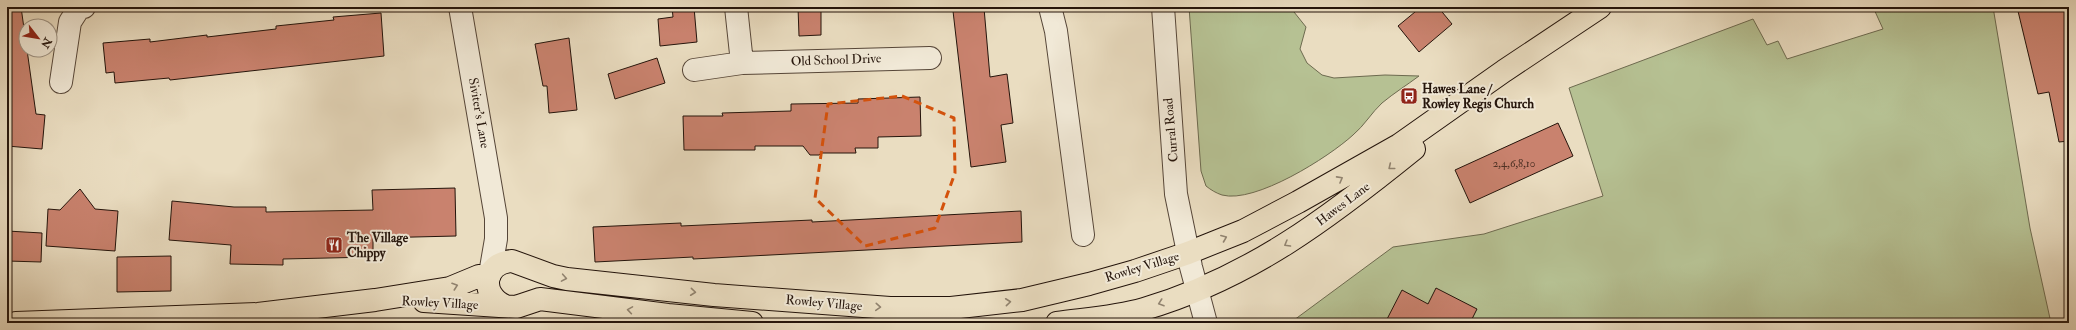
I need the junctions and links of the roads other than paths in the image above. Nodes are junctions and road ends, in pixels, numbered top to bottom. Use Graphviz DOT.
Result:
graph roads {
  1 [pos="84,7"];
  2 [pos="460,7"];
  3 [pos="736,7"];
  4 [pos="1050,7"];
  5 [pos="1162,7"];
  6 [pos="1600,7"];
  7 [pos="930,58"];
  8 [pos="742,63"];
  9 [pos="694,70"];
  10 [pos="61,82"];
  11 [pos="1472,94"];
  12 [pos="496,218"];
  13 [pos="1083,235"];
  14 [pos="1188,253"];
  15 [pos="523,264"];
  16 [pos="490,274"];
  17 [pos="1197,290"];
  18 [pos="375,300"];
  19 [pos="514,305"];
  20 [pos="92,321"];
  21 [pos="16,323"];
  22 [pos="752,323"];
  23 [pos="1057,323"];
  24 [pos="1206,323"];
  1 -- 10 [label="street"];
  2 -- 12 [label="street, Siviter's Lane"];
  3 -- 8 [label="street"];
  4 -- 13 [label="street"];
  5 -- 14 [label="street, Curral Road"];
  6 -- 11 [label="main road, Hawes Lane"];
  7 -- 8 [label="street, Old School Drive"];
  8 -- 9 [label="street, Old School Drive"];
  14 -- 11 [label="main road, Hawes Lane, one-way"];
  11 -- 17 [label="main road, Hawes Lane, one-way"];
  12 -- 15 [label="street, Siviter's Lane"];
  12 -- 16 [label="street, Siviter's Lane"];
  15 -- 14 [label="main road, Rowley Village, one-way"];
  14 -- 17 [label="street, Curral Road"];
  15 -- 16 [label="main road, Rowley Village"];
  15 -- 19 [label="main road"];
  18 -- 16 [label="main road, Rowley Village, one-way"];
  16 -- 19 [label="main road, Rowley Village"];
  17 -- 23 [label="main road, one-way"];
  17 -- 24 [label="street, Curral Road"];
  18 -- 19 [label="main road, Rowley Village"];
  18 -- 20 [label="main road, Rowley Village"];
  22 -- 19 [label="main road, Rowley Village, one-way"];
  20 -- 21 [label="main road, Rowley Village"];
}
